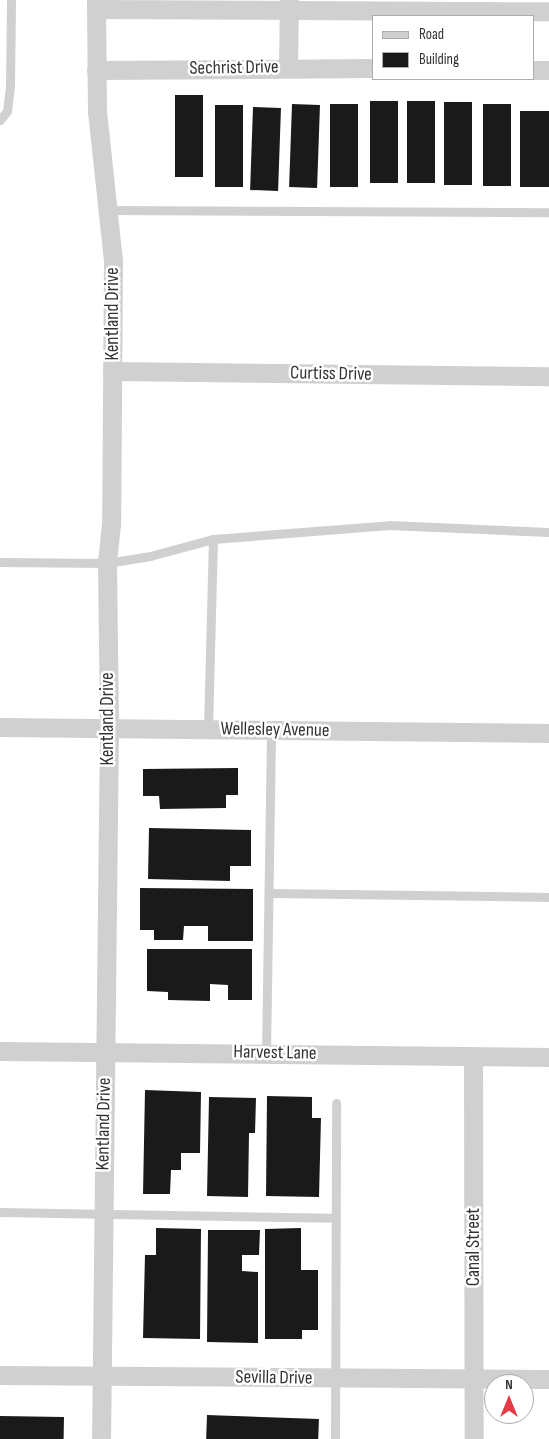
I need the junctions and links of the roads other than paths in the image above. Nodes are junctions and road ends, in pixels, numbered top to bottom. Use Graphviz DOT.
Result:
graph roads {
  1 [pos="11,0"];
  2 [pos="96,5"];
  3 [pos="289,5"];
  4 [pos="549,10"];
  5 [pos="288,68"];
  6 [pos="372,68"];
  7 [pos="96,70"];
  8 [pos="534,70"];
  9 [pos="549,70"];
  10 [pos="0,120"];
  11 [pos="109,210"];
  12 [pos="549,212"];
  13 [pos="112,371"];
  14 [pos="549,376"];
  15 [pos="549,532"];
  16 [pos="213,539"];
  17 [pos="0,562"];
  18 [pos="107,563"];
  19 [pos="0,727"];
  20 [pos="109,728"];
  21 [pos="208,729"];
  22 [pos="271,730"];
  23 [pos="549,733"];
  24 [pos="270,892"];
  25 [pos="549,897"];
  26 [pos="0,1050"];
  27 [pos="105,1052"];
  28 [pos="266,1053"];
  29 [pos="473,1056"];
  30 [pos="549,1056"];
  31 [pos="336,1103"];
  32 [pos="0,1212"];
  33 [pos="103,1214"];
  34 [pos="334,1218"];
  35 [pos="0,1375"];
  36 [pos="102,1376"];
  37 [pos="336,1378"];
  38 [pos="475,1379"];
  39 [pos="549,1379"];
  40 [pos="101,1439"];
  41 [pos="335,1439"];
  42 [pos="474,1439"];
  1 -- 10 [label="lane"];
  2 -- 3 [label="street"];
  2 -- 7 [label="street, Kentland Drive"];
  3 -- 4 [label="street"];
  3 -- 5 [label="street"];
  5 -- 6 [label="street, Sechrist Drive"];
  5 -- 7 [label="street, Sechrist Drive"];
  7 -- 11 [label="street, Kentland Drive"];
  8 -- 9 [label="street"];
  11 -- 12 [label="lane"];
  11 -- 13 [label="street, Kentland Drive"];
  13 -- 14 [label="street, Curtiss Drive"];
  13 -- 18 [label="street, Kentland Drive"];
  15 -- 16 [label="lane"];
  16 -- 18 [label="lane"];
  16 -- 21 [label="lane"];
  17 -- 18 [label="lane"];
  18 -- 20 [label="street, Kentland Drive"];
  19 -- 20 [label="street, Wellesley Avenue"];
  20 -- 21 [label="street, Wellesley Avenue"];
  20 -- 27 [label="street, Kentland Drive"];
  21 -- 22 [label="street, Wellesley Avenue"];
  22 -- 23 [label="street, Wellesley Avenue"];
  22 -- 24 [label="lane"];
  24 -- 25 [label="lane"];
  24 -- 28 [label="lane"];
  26 -- 27 [label="street, Harvest Lane"];
  27 -- 28 [label="street, Harvest Lane"];
  27 -- 33 [label="street, Kentland Drive"];
  28 -- 29 [label="street, Harvest Lane"];
  29 -- 30 [label="street, Harvest Lane"];
  29 -- 38 [label="street, Canal Street"];
  31 -- 34 [label="lane"];
  32 -- 33 [label="lane"];
  33 -- 34 [label="lane"];
  33 -- 36 [label="street, Kentland Drive"];
  34 -- 37 [label="lane"];
  35 -- 36 [label="street, Sevilla Drive"];
  36 -- 37 [label="street, Sevilla Drive"];
  36 -- 40 [label="street, Kentland Drive"];
  37 -- 38 [label="street, Sevilla Drive"];
  37 -- 41 [label="lane"];
  38 -- 39 [label="street, Sevilla Drive"];
  38 -- 42 [label="street, Canal Street"];
}
